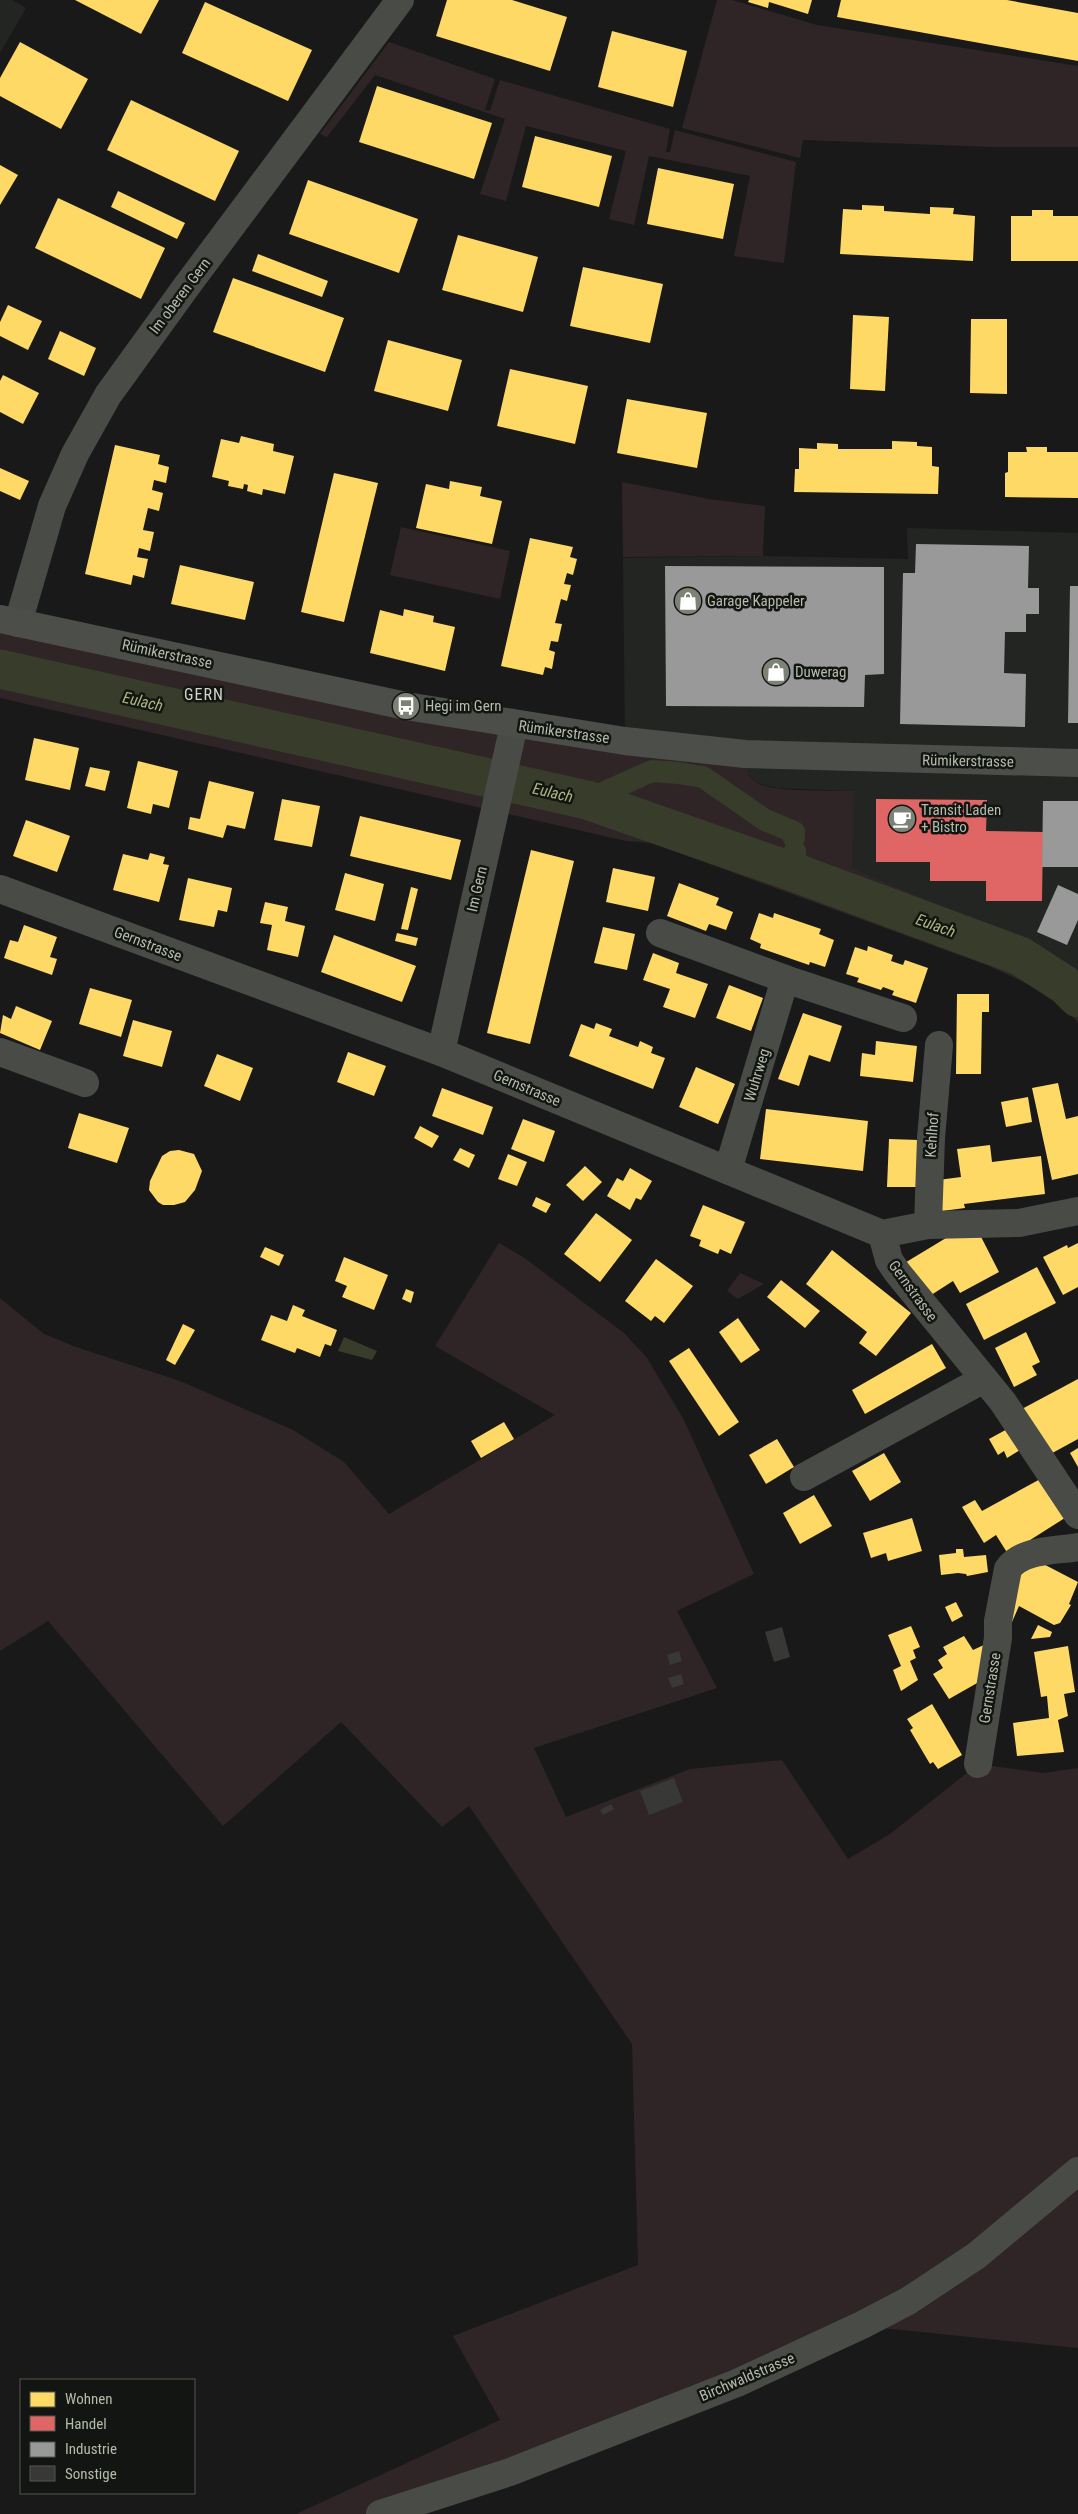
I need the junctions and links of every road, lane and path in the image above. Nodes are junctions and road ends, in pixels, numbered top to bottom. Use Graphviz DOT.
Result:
graph roads {
  1 [pos="400,0"];
  2 [pos="9,621"];
  3 [pos="514,725"];
  4 [pos="1078,763"];
  5 [pos="0,889"];
  6 [pos="660,933"];
  7 [pos="785,979"];
  8 [pos="903,1018"];
  9 [pos="939,1045"];
  10 [pos="0,1052"];
  11 [pos="440,1052"];
  12 [pos="85,1083"];
  13 [pos="728,1170"];
  14 [pos="1078,1211"];
  15 [pos="928,1225"];
  16 [pos="882,1234"];
  17 [pos="984,1379"];
  18 [pos="804,1477"];
  19 [pos="1078,1515"];
  20 [pos="1078,1547"];
  21 [pos="978,1764"];
  22 [pos="1078,2171"];
  23 [pos="380,2514"];
  1 -- 2 [label="street, Im oberen Gern"];
  2 -- 3 [label="main road, Rümikerstrasse"];
  3 -- 4 [label="main road, Rümikerstrasse"];
  3 -- 11 [label="street, Im Gern"];
  5 -- 11 [label="street, Gernstrasse"];
  6 -- 7 [label="street"];
  7 -- 8 [label="street"];
  7 -- 13 [label="street, Wuhrweg"];
  9 -- 15 [label="street, Kehlhof"];
  10 -- 12 [label="street"];
  11 -- 13 [label="street, Gernstrasse"];
  13 -- 16 [label="street, Gernstrasse"];
  14 -- 15 [label="street"];
  15 -- 16 [label="street"];
  16 -- 17 [label="street, Gernstrasse"];
  17 -- 18 [label="street"];
  17 -- 19 [label="street, Gernstrasse"];
  20 -- 21 [label="street, Gernstrasse"];
  22 -- 23 [label="street, Birchwaldstrasse"];
}
